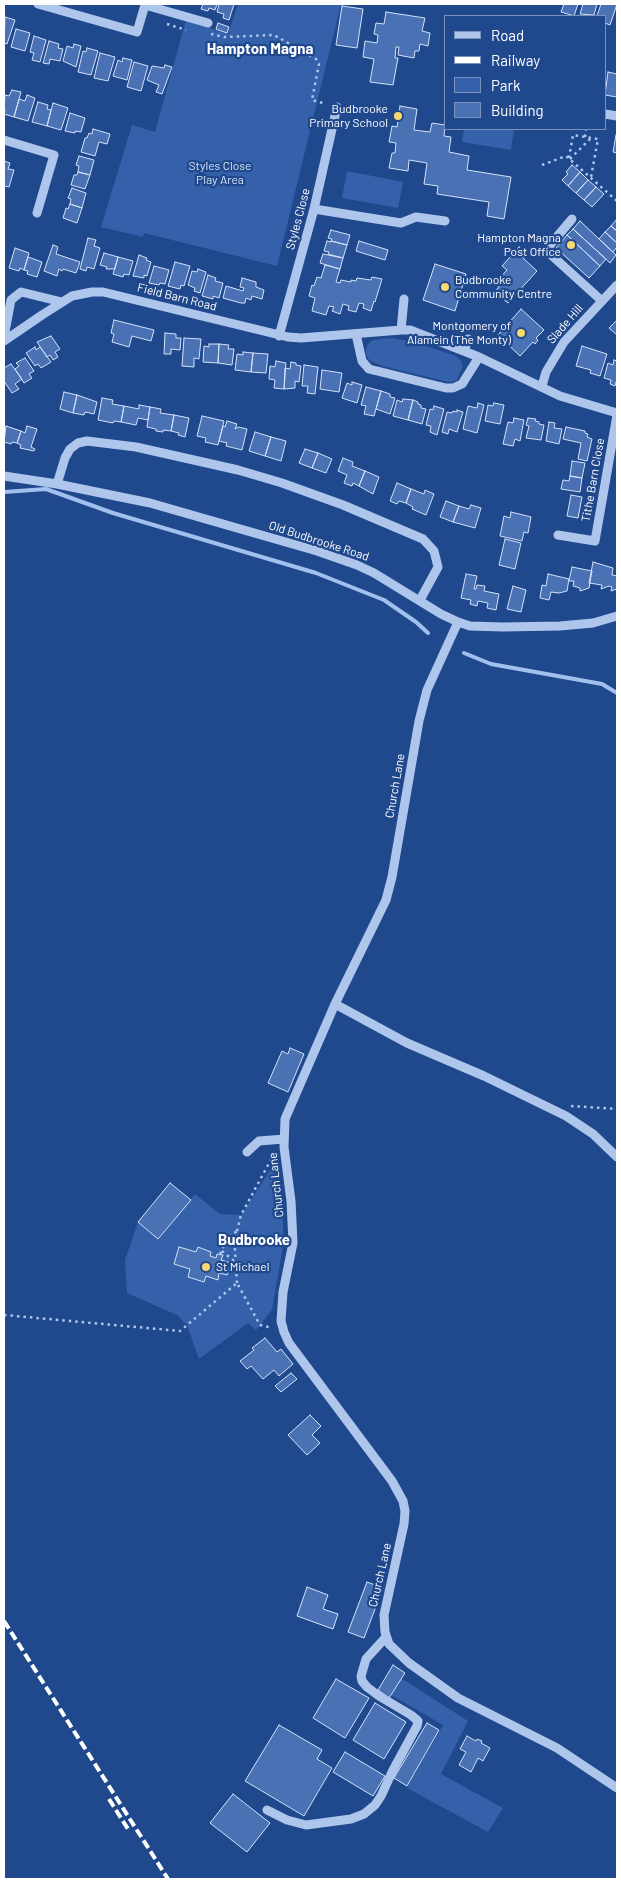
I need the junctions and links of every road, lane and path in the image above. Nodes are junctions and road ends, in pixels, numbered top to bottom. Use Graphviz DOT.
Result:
graph roads {
  1 [pos="38,4"];
  2 [pos="142,16"];
  3 [pos="207,28"];
  4 [pos="192,31"];
  5 [pos="337,107"];
  6 [pos="586,130"];
  7 [pos="585,137"];
  8 [pos="591,138"];
  9 [pos="4,140"];
  10 [pos="570,159"];
  11 [pos="542,165"];
  12 [pos="591,177"];
  13 [pos="617,201"];
  14 [pos="314,209"];
  15 [pos="37,213"];
  16 [pos="572,219"];
  17 [pos="445,221"];
  18 [pos="617,285"];
  19 [pos="404,299"];
  20 [pos="602,301"];
  21 [pos="62,302"];
  22 [pos="401,330"];
  23 [pos="356,334"];
  24 [pos="279,336"];
  25 [pos="4,337"];
  26 [pos="468,339"];
  27 [pos="4,341"];
  28 [pos="464,350"];
  29 [pos="478,357"];
  30 [pos="542,386"];
  31 [pos="617,414"];
  32 [pos="4,476"];
  33 [pos="57,484"];
  34 [pos="558,535"];
  35 [pos="420,600"];
  36 [pos="617,616"];
  37 [pos="458,622"];
  38 [pos="335,1004"];
  39 [pos="569,1106"];
  40 [pos="617,1109"];
  41 [pos="284,1143"];
  42 [pos="247,1152"];
  43 [pos="617,1157"];
  44 [pos="237,1231"];
  45 [pos="235,1262"];
  46 [pos="237,1283"];
  47 [pos="4,1315"];
  48 [pos="284,1332"];
  49 [pos="386,1637"];
  50 [pos="617,1788"];
  51 [pos="267,1810"];
  1 -- 2 [label="street"];
  2 -- 3 [label="street"];
  2 -- 4 [label="path"];
  3 -- 5 [label="path"];
  5 -- 14 [label="street, Styles Close"];
  6 -- 7 [label="path"];
  7 -- 8 [label="path"];
  7 -- 10 [label="path"];
  8 -- 10 [label="path"];
  8 -- 12 [label="path"];
  9 -- 15 [label="street"];
  10 -- 11 [label="path"];
  10 -- 12 [label="path"];
  12 -- 13 [label="path"];
  14 -- 17 [label="street"];
  14 -- 24 [label="street, Styles Close"];
  16 -- 20 [label="street"];
  18 -- 20 [label="street, Slade Hill"];
  19 -- 22 [label="street"];
  20 -- 30 [label="street, Slade Hill"];
  21 -- 24 [label="street, Field Barn Road"];
  21 -- 25 [label="street"];
  21 -- 27 [label="street, Field Barn Road"];
  22 -- 23 [label="street, Field Barn Road"];
  22 -- 28 [label="street, Field Barn Road"];
  23 -- 24 [label="street, Field Barn Road"];
  23 -- 29 [label="street"];
  26 -- 28 [label="street"];
  28 -- 29 [label="street, Field Barn Road"];
  29 -- 30 [label="street, Field Barn Road"];
  30 -- 31 [label="street, Field Barn Road"];
  31 -- 34 [label="street, Tithe Barn Close"];
  32 -- 33 [label="street, Old Budbrooke Road"];
  33 -- 35 [label="street, Old Budbrooke Road"];
  33 -- 35 [label="street"];
  35 -- 37 [label="street, Old Budbrooke Road"];
  36 -- 37 [label="street, Old Budbrooke Road"];
  37 -- 38 [label="street, Church Lane"];
  38 -- 41 [label="street, Church Lane"];
  38 -- 43 [label="street"];
  39 -- 40 [label="path"];
  41 -- 42 [label="street"];
  41 -- 44 [label="path"];
  41 -- 48 [label="street, Church Lane"];
  44 -- 45 [label="path"];
  44 -- 45 [label="path"];
  45 -- 46 [label="path"];
  46 -- 47 [label="path"];
  46 -- 48 [label="path"];
  48 -- 49 [label="street, Church Lane"];
  49 -- 50 [label="street"];
  49 -- 51 [label="street"];
}
